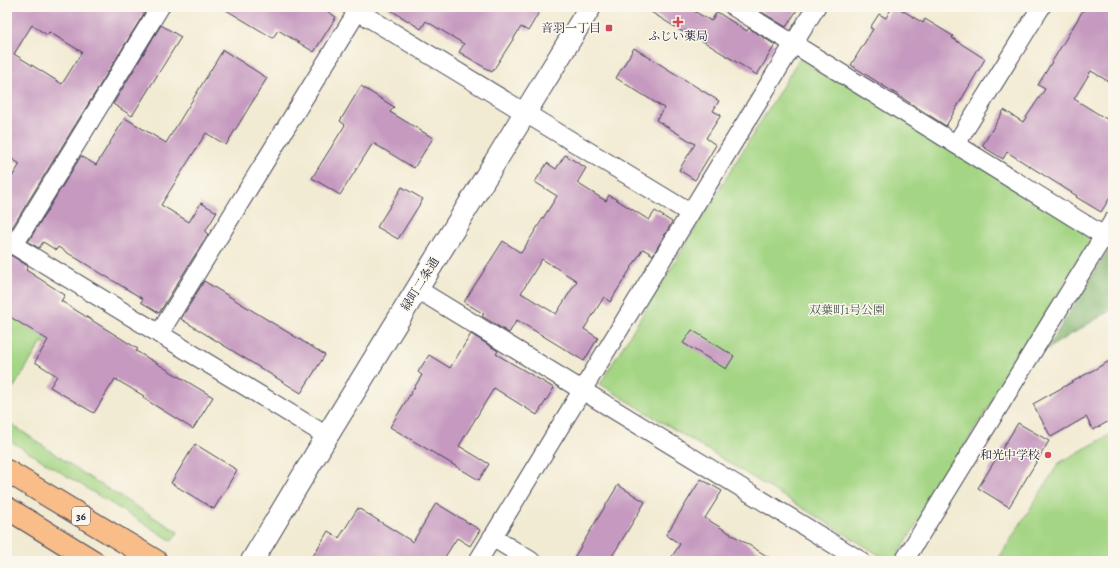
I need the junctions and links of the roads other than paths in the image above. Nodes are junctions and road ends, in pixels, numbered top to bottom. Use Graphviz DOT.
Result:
graph roads {
  1 [pos="160,7"];
  2 [pos="590,7"];
  3 [pos="734,7"];
  4 [pos="816,7"];
  5 [pos="1041,7"];
  6 [pos="356,8"];
  7 [pos="794,44"];
  8 [pos="525,113"];
  9 [pos="956,144"];
  10 [pos="690,213"];
  11 [pos="1108,228"];
  12 [pos="10,243"];
  13 [pos="417,289"];
  14 [pos="159,334"];
  15 [pos="582,390"];
  16 [pos="327,436"];
  17 [pos="7,471"];
  18 [pos="7,508"];
  19 [pos="492,537"];
  20 [pos="93,561"];
  21 [pos="156,561"];
  22 [pos="252,561"];
  23 [pos="478,561"];
  24 [pos="531,561"];
  25 [pos="861,561"];
  26 [pos="904,561"];
  1 -- 12 [label="street"];
  2 -- 8 [label="street, 緑町二条通"];
  3 -- 7 [label="street"];
  4 -- 7 [label="street"];
  5 -- 9 [label="street"];
  6 -- 8 [label="street"];
  6 -- 14 [label="street"];
  7 -- 9 [label="street"];
  7 -- 10 [label="street"];
  8 -- 10 [label="street"];
  8 -- 13 [label="street, 緑町二条通"];
  9 -- 11 [label="street"];
  10 -- 15 [label="street"];
  11 -- 26 [label="street"];
  12 -- 14 [label="street"];
  13 -- 15 [label="street"];
  13 -- 16 [label="street, 緑町二条通"];
  14 -- 16 [label="street"];
  15 -- 19 [label="street"];
  15 -- 25 [label="street"];
  16 -- 22 [label="street, 緑町二条通"];
  17 -- 21 [label="highway, 36"];
  18 -- 20 [label="highway"];
  19 -- 23 [label="street"];
  19 -- 24 [label="street"];
}
